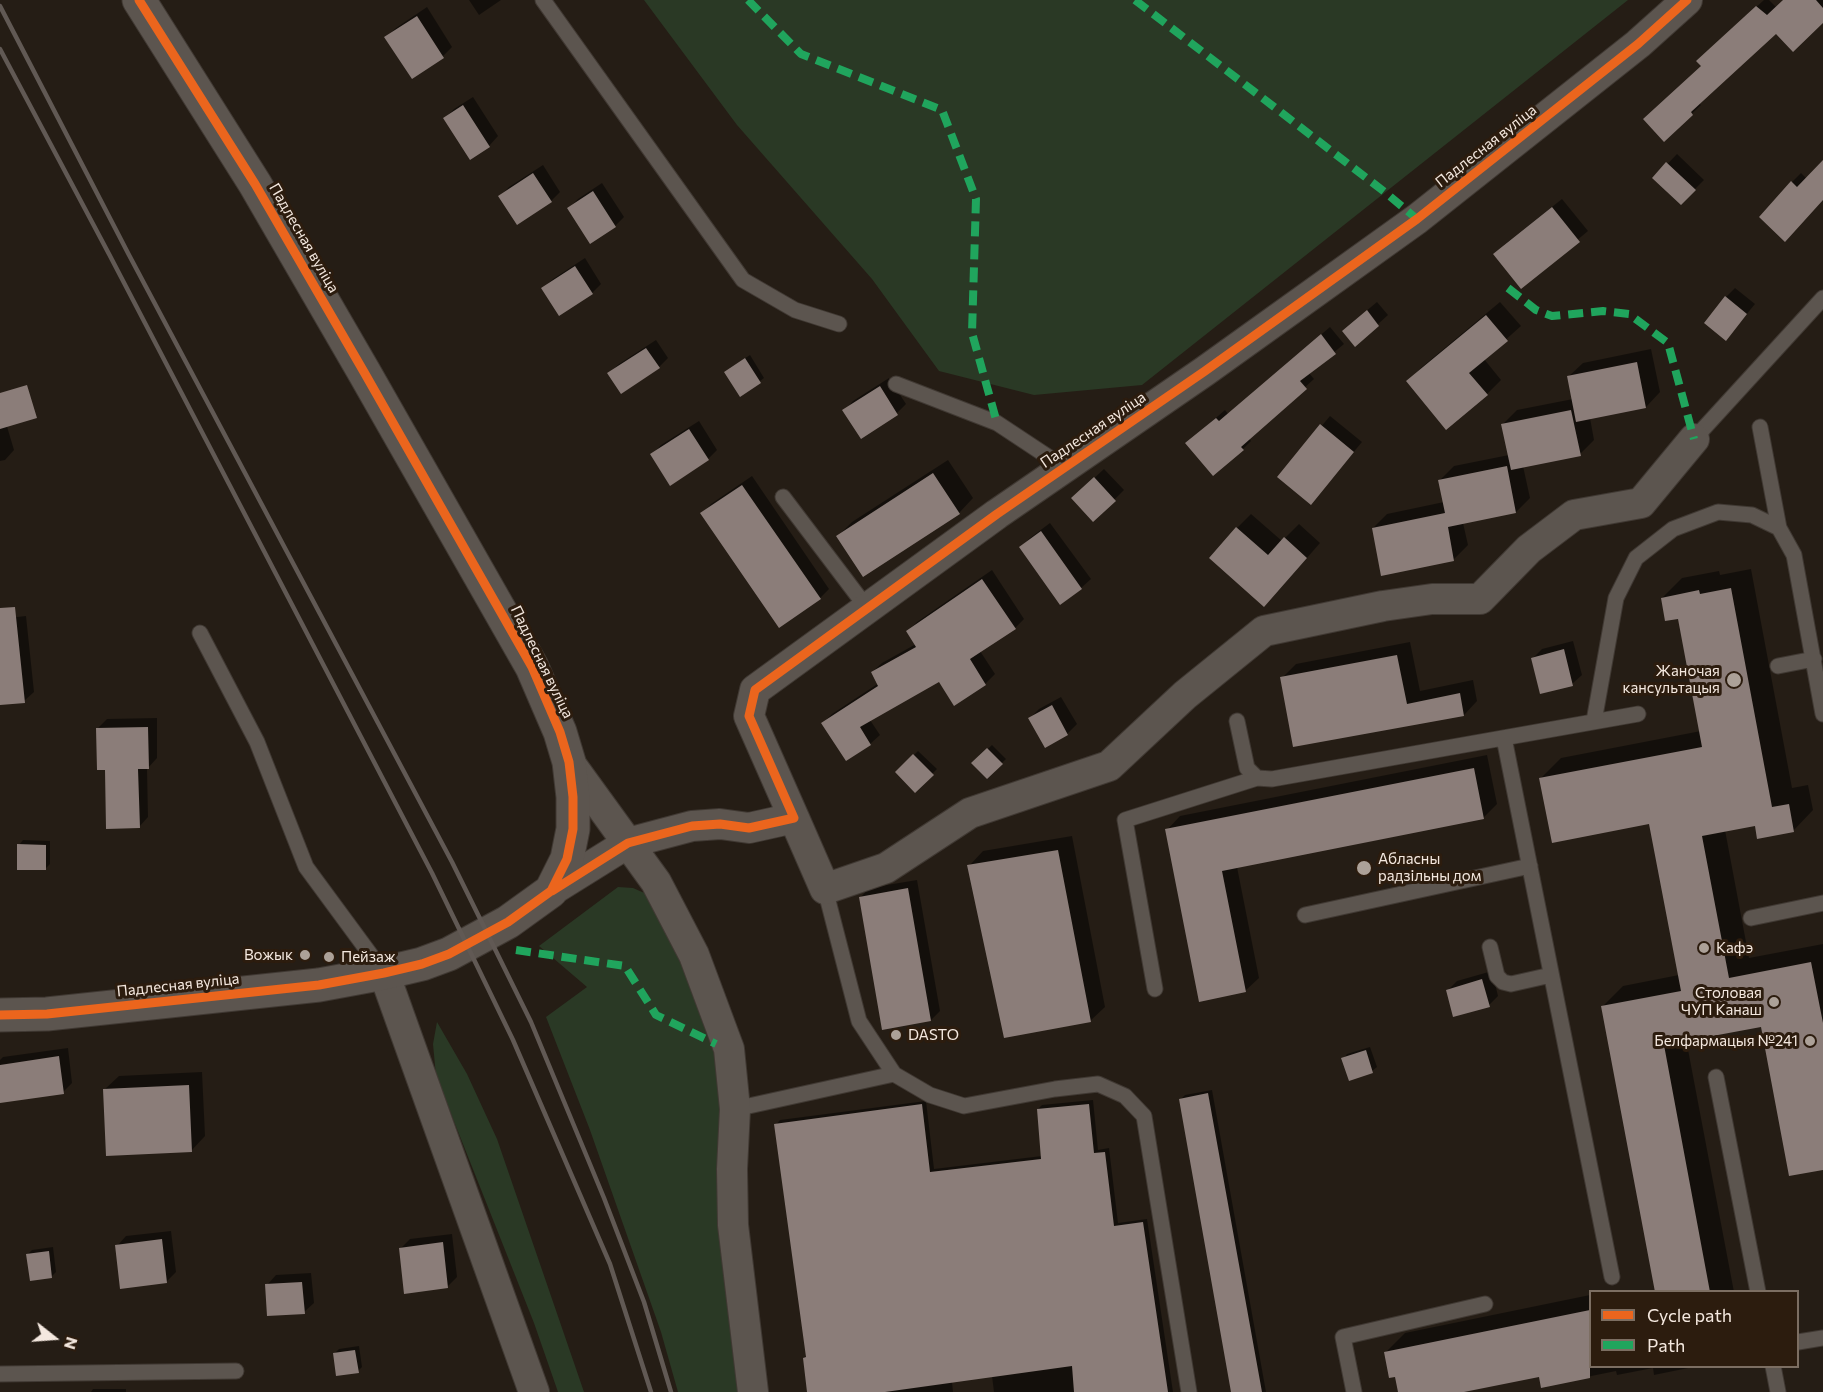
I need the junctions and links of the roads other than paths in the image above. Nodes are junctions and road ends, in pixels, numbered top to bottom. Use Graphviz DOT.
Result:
graph roads {
  1 [pos="139,0"];
  2 [pos="543,0"];
  3 [pos="1687,0"];
  4 [pos="1823,298"];
  5 [pos="839,324"];
  6 [pos="896,384"];
  7 [pos="1760,427"];
  8 [pos="1694,439"];
  9 [pos="1065,468"];
  10 [pos="783,497"];
  11 [pos="1779,528"];
  12 [pos="867,609"];
  13 [pos="200,633"];
  14 [pos="1814,659"];
  15 [pos="1778,666"];
  16 [pos="1638,714"];
  17 [pos="1823,714"];
  18 [pos="1237,721"];
  19 [pos="1594,721"];
  20 [pos="1504,738"];
  21 [pos="569,762"];
  22 [pos="1257,778"];
  23 [pos="794,818"];
  24 [pos="628,843"];
  25 [pos="1530,866"];
  26 [pos="825,889"];
  27 [pos="551,891"];
  28 [pos="1823,903"];
  29 [pos="1305,915"];
  30 [pos="1751,918"];
  31 [pos="1490,947"];
  32 [pos="384,974"];
  33 [pos="1551,975"];
  34 [pos="1155,989"];
  35 [pos="0,1015"];
  36 [pos="894,1074"];
  37 [pos="1716,1077"];
  38 [pos="735,1109"];
  39 [pos="1612,1276"];
  40 [pos="1758,1290"];
  41 [pos="1485,1304"];
  42 [pos="1823,1338"];
  43 [pos="1799,1342"];
  44 [pos="1773,1368"];
  45 [pos="236,1371"];
  46 [pos="0,1374"];
  47 [pos="534,1392"];
  48 [pos="753,1392"];
  49 [pos="1189,1392"];
  50 [pos="1354,1392"];
  51 [pos="1778,1392"];
  1 -- 21 [label="street, Падлесная вуліца"];
  2 -- 5 [label="lane"];
  3 -- 9 [label="street, Падлесная вуліца"];
  4 -- 8 [label="lane"];
  6 -- 9 [label="lane"];
  7 -- 11 [label="lane"];
  8 -- 26 [label="street"];
  9 -- 12 [label="street, Падлесная вуліца"];
  10 -- 12 [label="lane"];
  11 -- 14 [label="lane"];
  11 -- 19 [label="lane"];
  12 -- 23 [label="street, Падлесная вуліца"];
  13 -- 32 [label="lane"];
  14 -- 15 [label="lane"];
  14 -- 17 [label="lane"];
  16 -- 19 [label="lane"];
  18 -- 22 [label="lane"];
  19 -- 20 [label="lane"];
  20 -- 22 [label="lane"];
  20 -- 25 [label="lane"];
  21 -- 24 [label="street"];
  21 -- 27 [label="street, Падлесная вуліца"];
  22 -- 34 [label="lane"];
  23 -- 24 [label="street"];
  23 -- 26 [label="street, Падлесная вуліца"];
  24 -- 27 [label="street"];
  24 -- 38 [label="street"];
  25 -- 29 [label="lane"];
  25 -- 33 [label="lane"];
  26 -- 36 [label="lane"];
  27 -- 32 [label="street, Падлесная вуліца"];
  28 -- 30 [label="lane"];
  31 -- 33 [label="lane"];
  32 -- 35 [label="street, Падлесная вуліца"];
  32 -- 47 [label="street"];
  33 -- 39 [label="lane"];
  36 -- 38 [label="lane"];
  36 -- 49 [label="lane"];
  37 -- 40 [label="lane"];
  38 -- 48 [label="street"];
  41 -- 50 [label="lane"];
  42 -- 43 [label="lane"];
  44 -- 51 [label="lane"];
  45 -- 46 [label="lane"];
}
